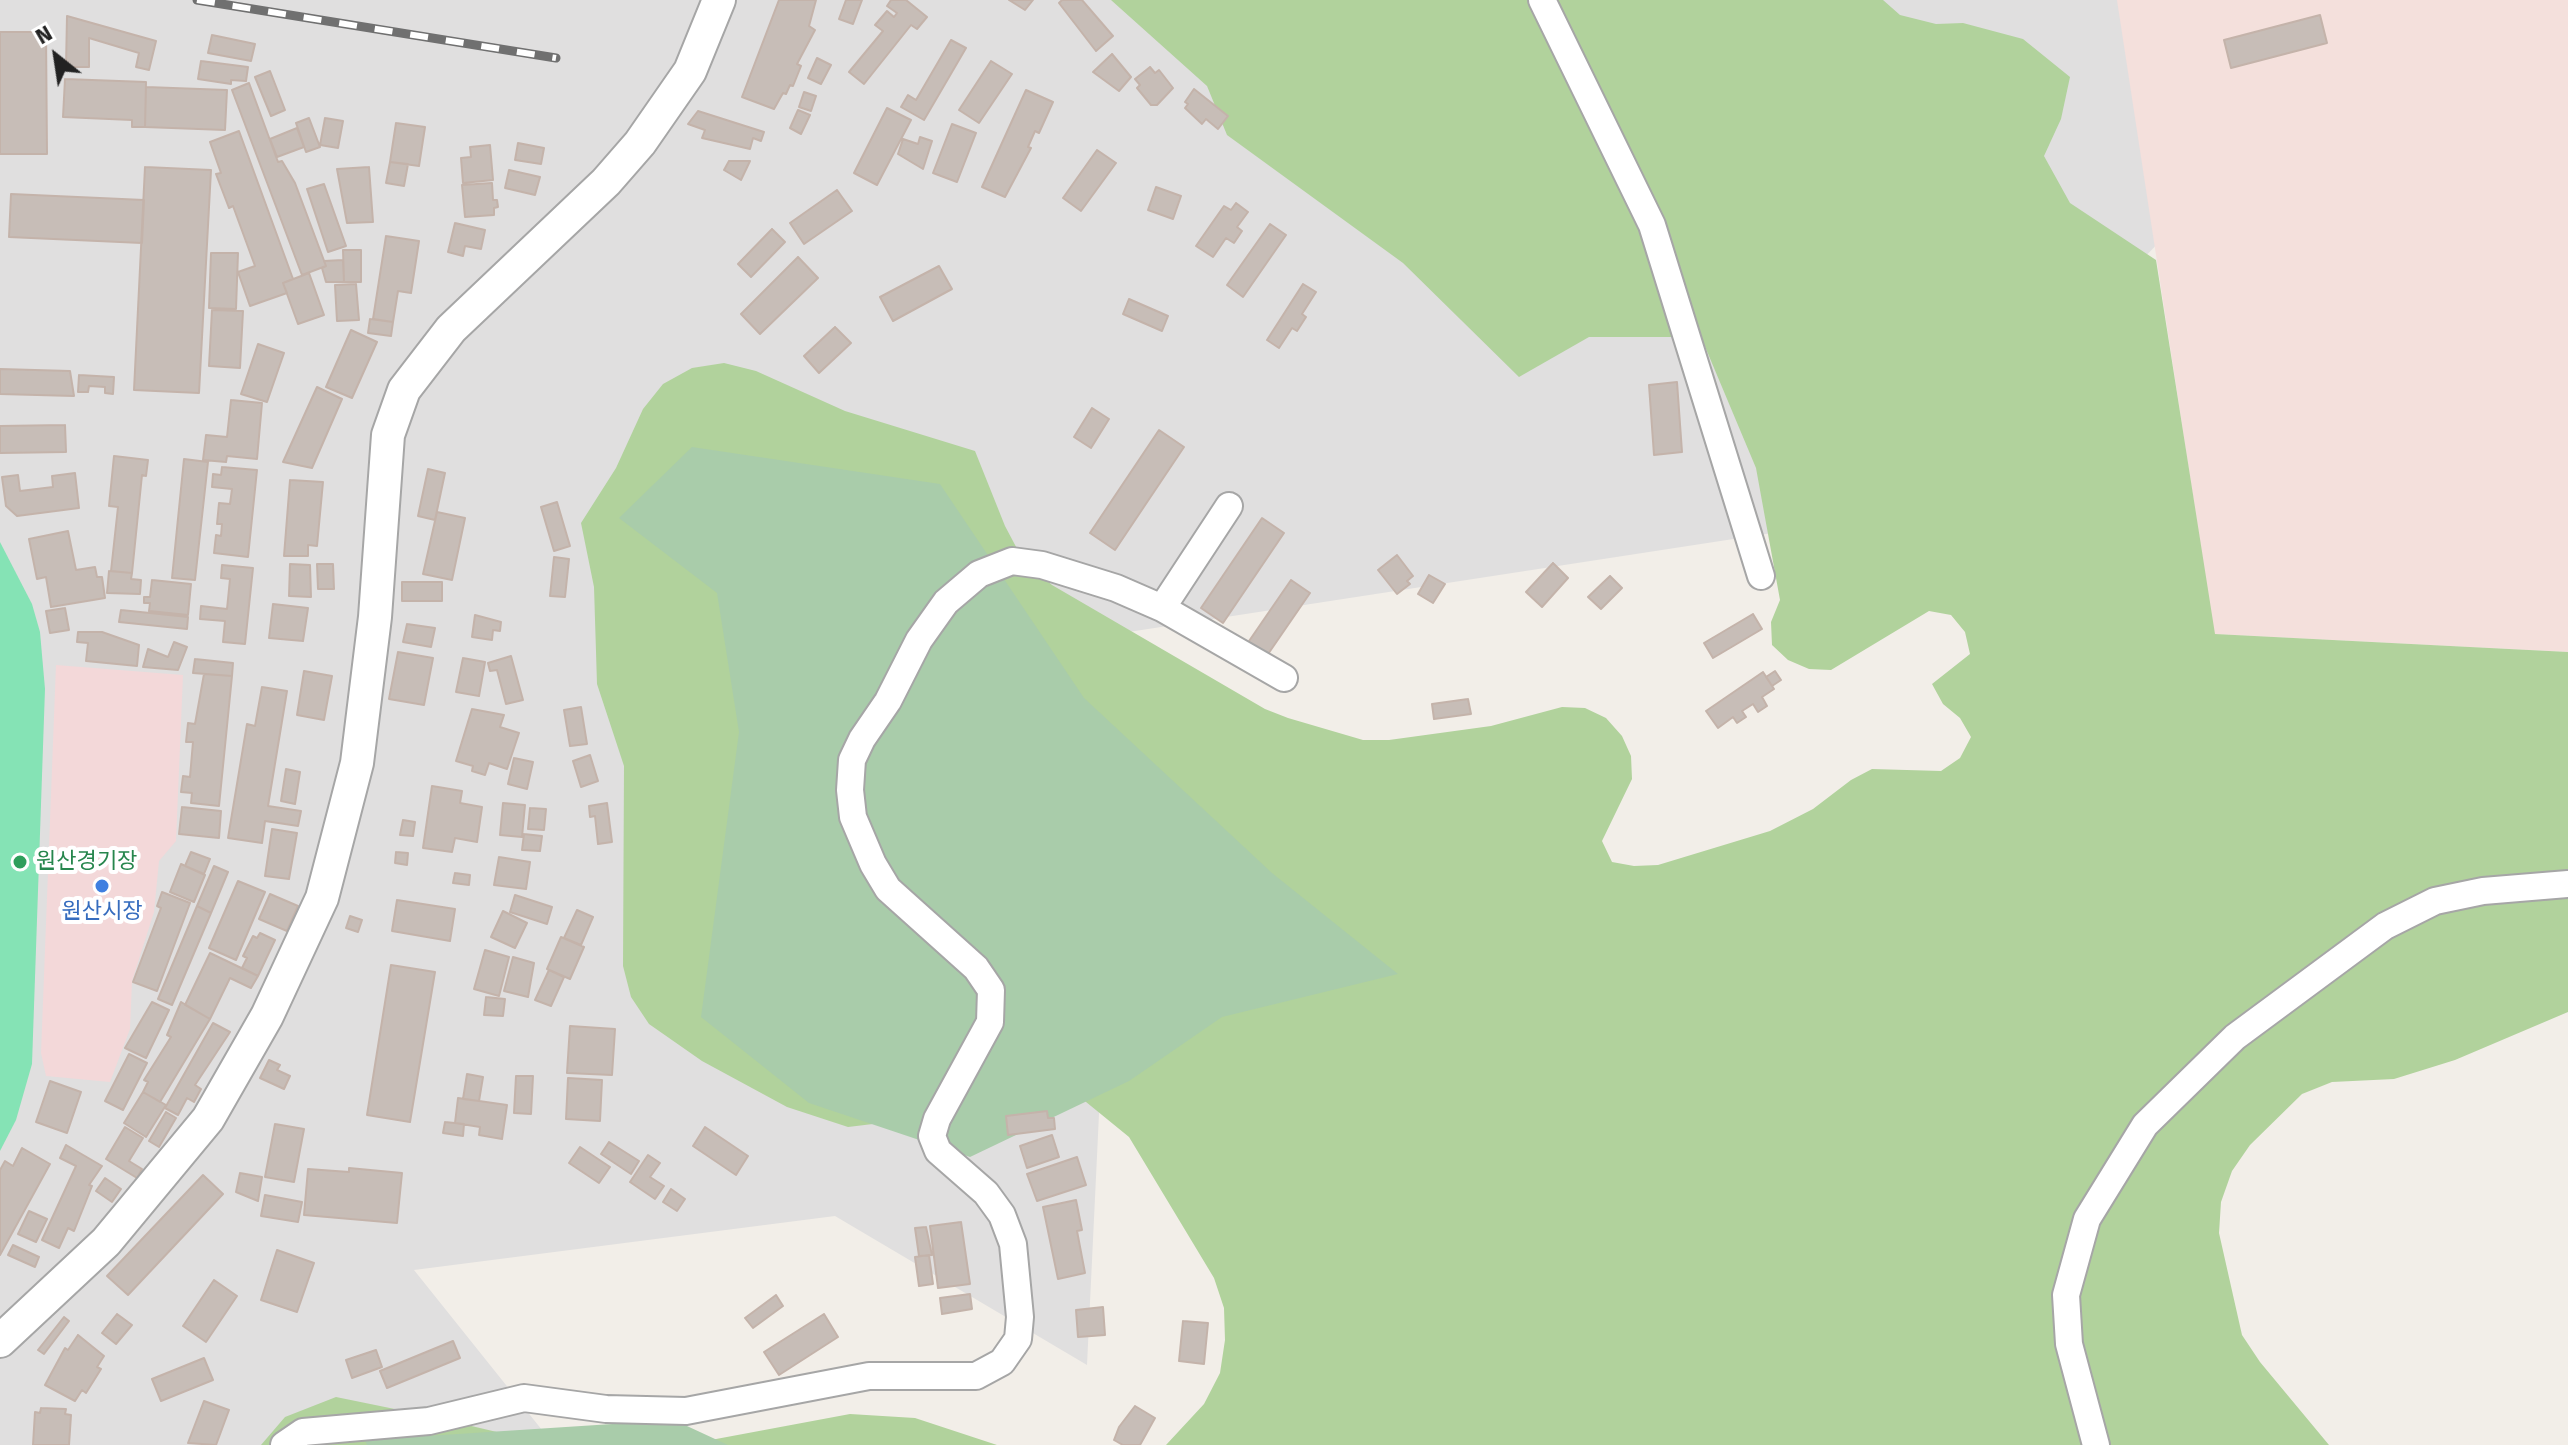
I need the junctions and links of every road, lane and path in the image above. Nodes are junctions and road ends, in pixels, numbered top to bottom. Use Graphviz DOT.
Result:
graph roads {
  1 [pos="719,0"];
  2 [pos="1542,0"];
  3 [pos="1229,506"];
  4 [pos="1761,576"];
  5 [pos="1162,608"];
  6 [pos="1284,678"];
  7 [pos="2568,884"];
  8 [pos="0,1341"];
  9 [pos="284,1445"];
  10 [pos="2096,1445"];
  1 -- 8 [label="street"];
  2 -- 4 [label="street"];
  3 -- 5 [label="street"];
  5 -- 6 [label="street"];
  5 -- 9 [label="street"];
  7 -- 10 [label="street"];
}
